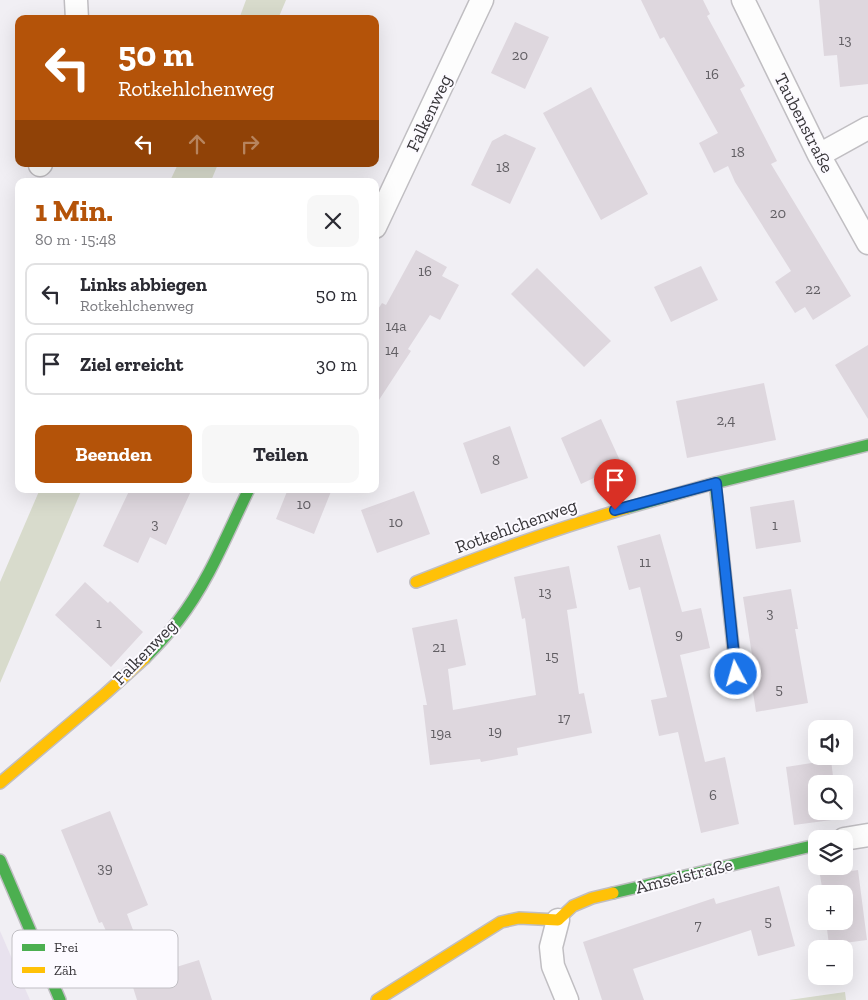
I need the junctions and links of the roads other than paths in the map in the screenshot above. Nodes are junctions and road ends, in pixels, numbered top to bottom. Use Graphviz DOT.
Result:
graph roads {
  1 [pos="76,0"];
  2 [pos="482,0"];
  3 [pos="743,0"];
  4 [pos="77,15"];
  5 [pos="868,128"];
  6 [pos="819,155"];
  7 [pos="379,219"];
  8 [pos="868,243"];
  9 [pos="868,445"];
  10 [pos="716,483"];
  11 [pos="247,493"];
  12 [pos="416,582"];
  13 [pos="736,674"];
  14 [pos="0,783"];
  15 [pos="868,835"];
  16 [pos="853,838"];
  17 [pos="808,847"];
  18 [pos="0,860"];
  19 [pos="558,920"];
  20 [pos="30,930"];
  21 [pos="55,988"];
  22 [pos="60,1000"];
  23 [pos="377,1000"];
  24 [pos="567,1000"];
  1 -- 4 [label="street"];
  2 -- 7 [label="street, Falkenweg"];
  3 -- 6 [label="street, Taubenstraße"];
  5 -- 6 [label="street"];
  6 -- 8 [label="street, Taubenstraße"];
  9 -- 10 [label="street, Rotkehlchenweg"];
  10 -- 12 [label="street, Rotkehlchenweg"];
  10 -- 13 [label="street"];
  11 -- 14 [label="street, Falkenweg"];
  15 -- 16 [label="street"];
  17 -- 19 [label="street, Amselstraße"];
  18 -- 20 [label="street"];
  19 -- 23 [label="street"];
  19 -- 24 [label="street"];
  21 -- 22 [label="street"];
}
